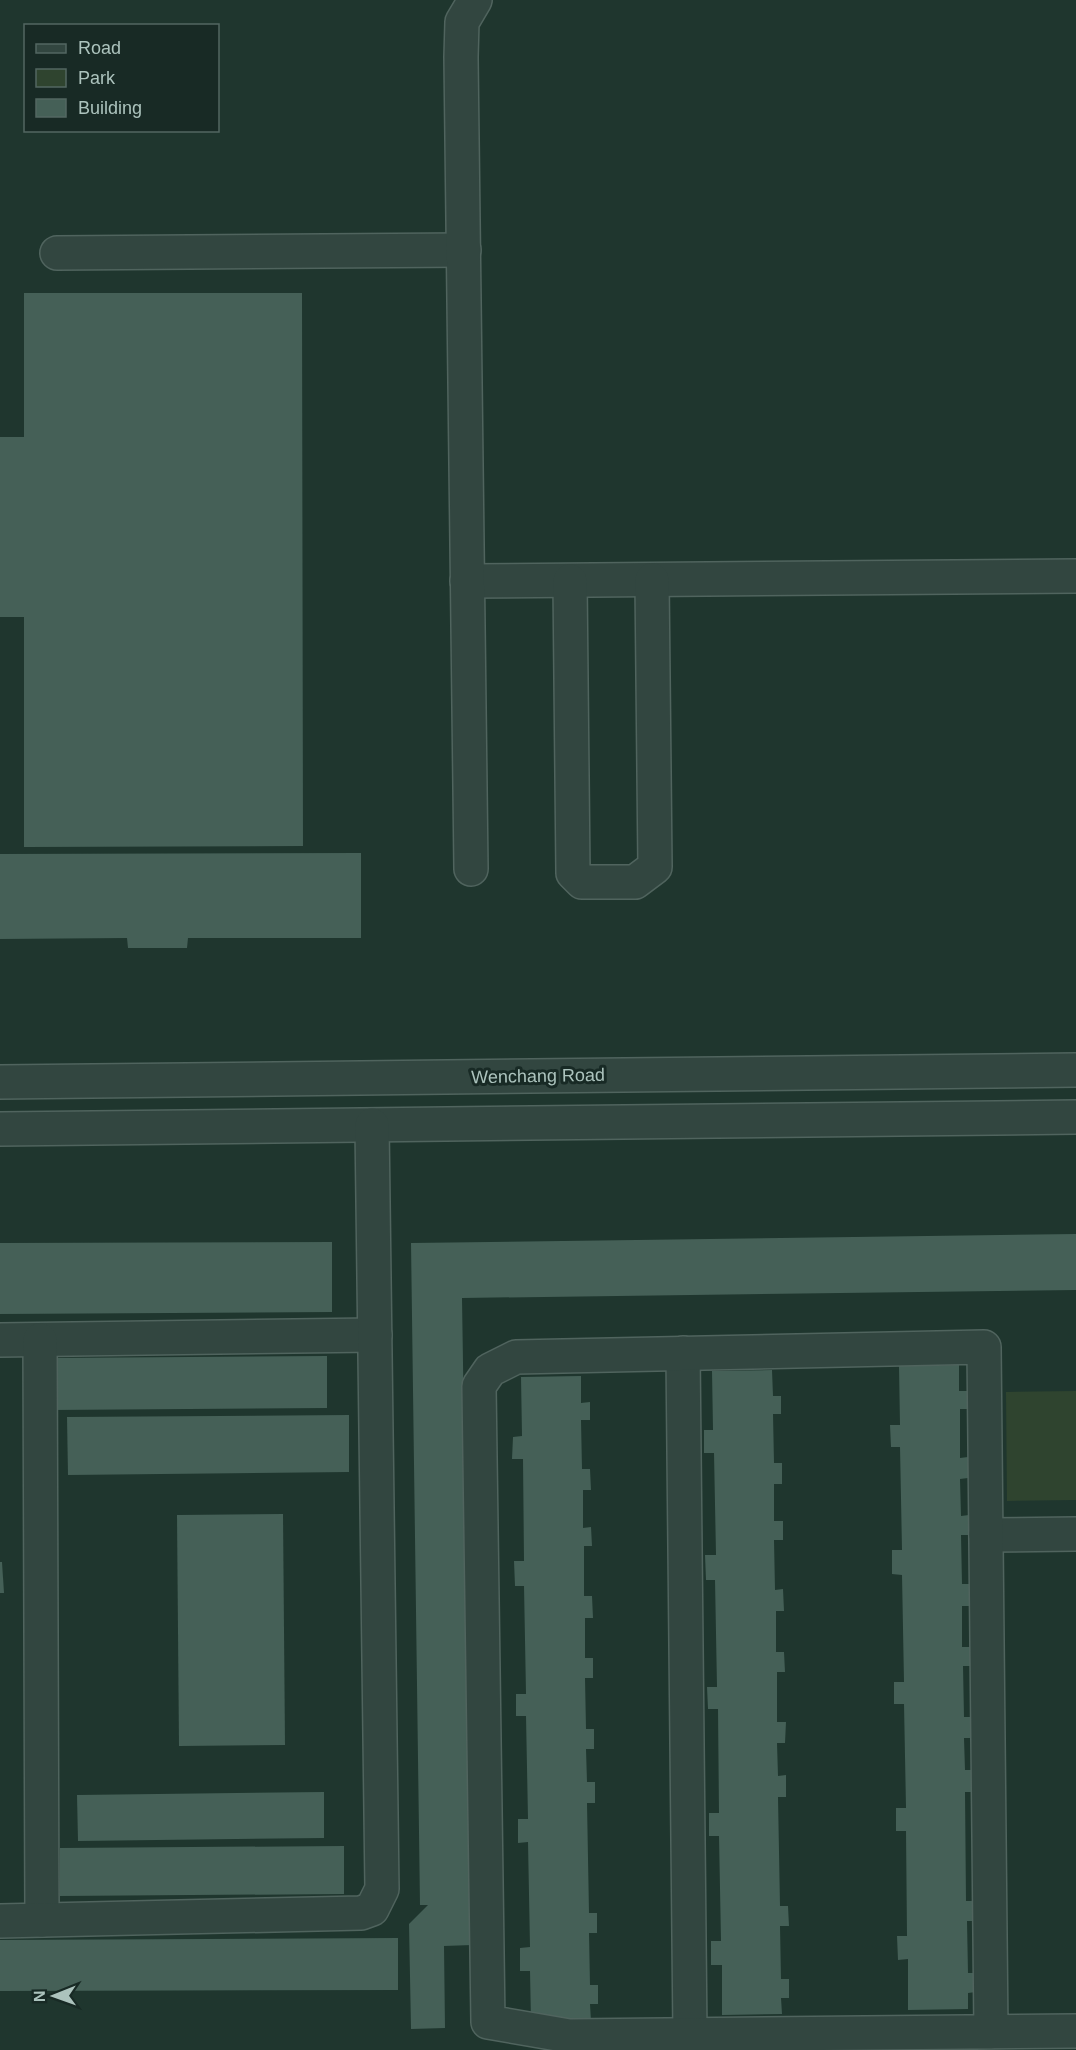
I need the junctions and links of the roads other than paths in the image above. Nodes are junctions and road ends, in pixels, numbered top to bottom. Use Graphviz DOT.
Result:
graph roads {
  1 [pos="474,0"];
  2 [pos="464,250"];
  3 [pos="57,253"];
  4 [pos="1076,576"];
  5 [pos="652,580"];
  6 [pos="468,581"];
  7 [pos="570,581"];
  8 [pos="471,869"];
  9 [pos="1076,1070"];
  10 [pos="0,1082"];
  11 [pos="1076,1117"];
  12 [pos="372,1125"];
  13 [pos="0,1129"];
  14 [pos="375,1335"];
  15 [pos="0,1340"];
  16 [pos="40,1340"];
  17 [pos="683,1353"];
  18 [pos="1076,1534"];
  19 [pos="986,1535"];
  20 [pos="42,1920"];
  21 [pos="0,1921"];
  22 [pos="1076,2031"];
  23 [pos="991,2032"];
  24 [pos="690,2035"];
  25 [pos="911,2042"];
  1 -- 2 [label="street"];
  2 -- 3 [label="street"];
  2 -- 6 [label="street"];
  4 -- 5 [label="street"];
  5 -- 7 [label="street"];
  5 -- 7 [label="street"];
  6 -- 7 [label="street"];
  6 -- 8 [label="street"];
  9 -- 10 [label="street, Wenchang Road"];
  11 -- 12 [label="street"];
  12 -- 13 [label="street"];
  12 -- 14 [label="street"];
  14 -- 16 [label="street"];
  14 -- 20 [label="street"];
  15 -- 16 [label="street"];
  16 -- 20 [label="street"];
  17 -- 19 [label="street"];
  17 -- 24 [label="street"];
  17 -- 24 [label="street"];
  18 -- 19 [label="street"];
  19 -- 23 [label="street"];
  20 -- 21 [label="street"];
  22 -- 23 [label="street"];
  23 -- 25 [label="street"];
  24 -- 25 [label="street"];
}
